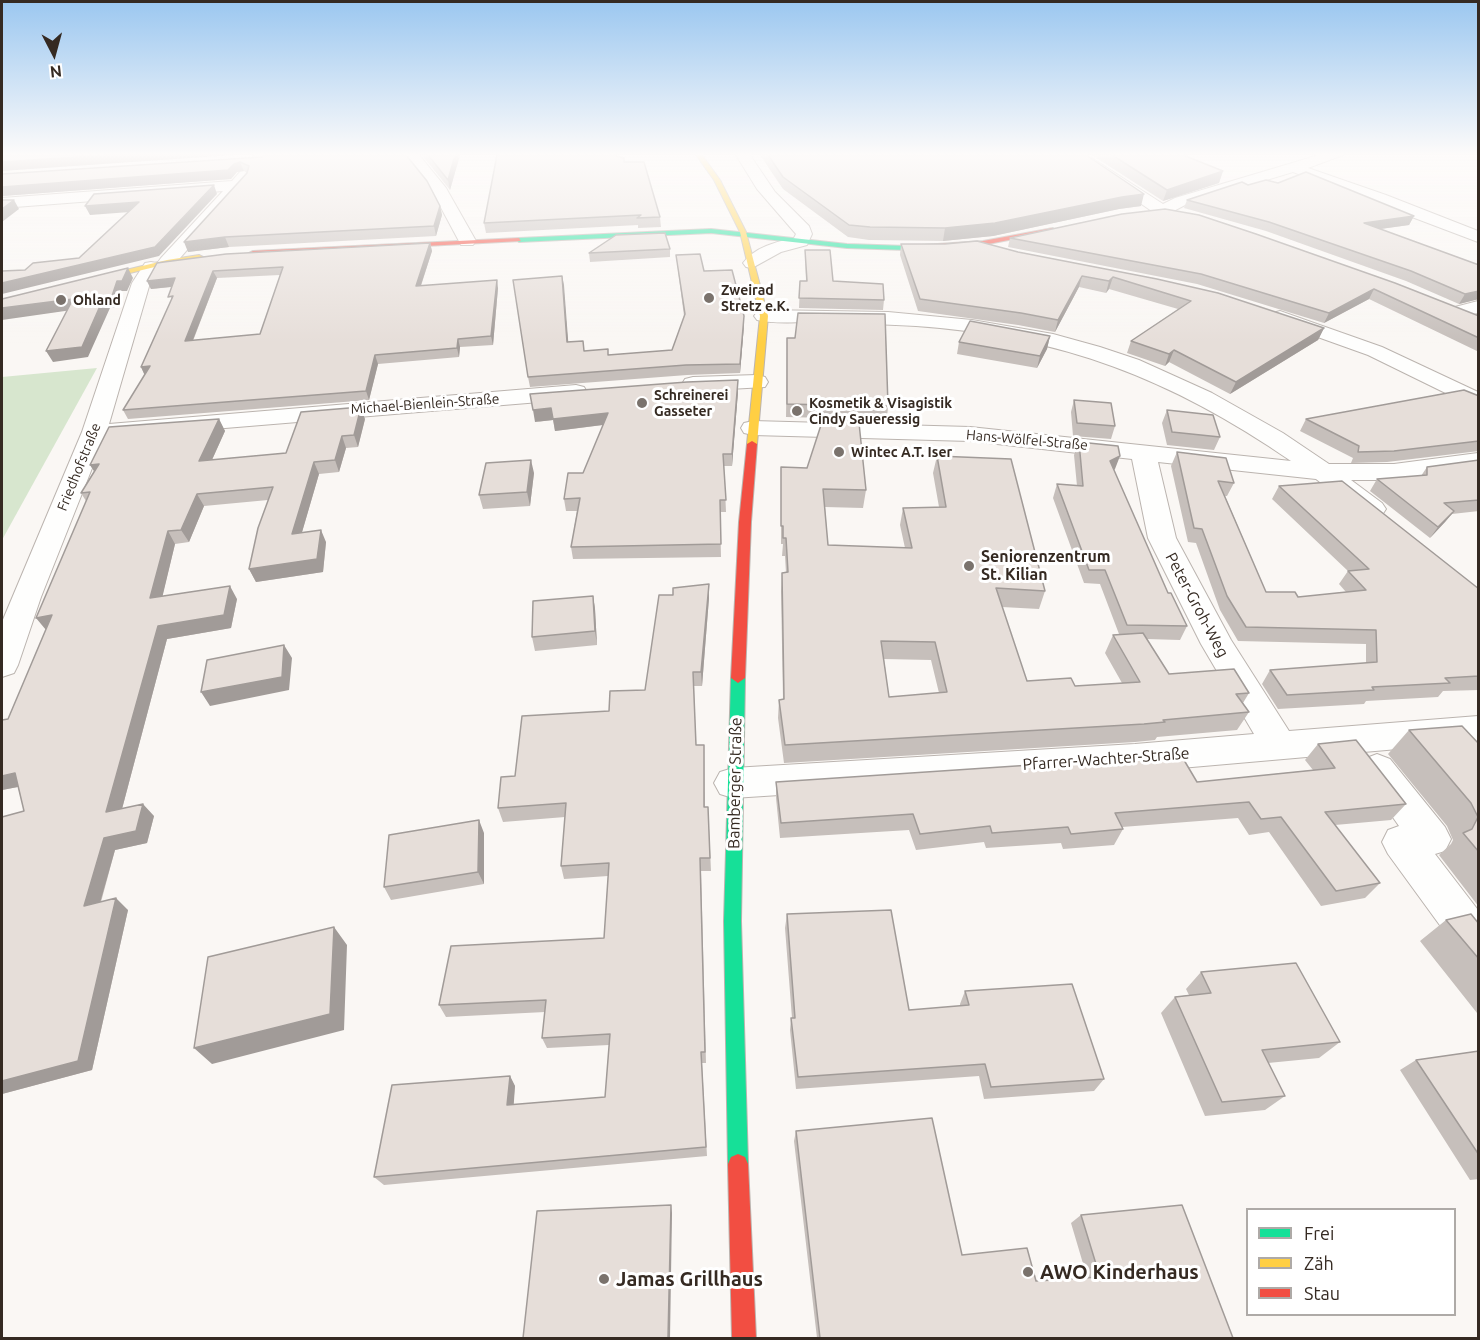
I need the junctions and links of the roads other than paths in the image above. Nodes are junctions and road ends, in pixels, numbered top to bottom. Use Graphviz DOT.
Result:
graph roads {
  1 [pos="206,218"];
  2 [pos="454,218"];
  3 [pos="736,218"];
  4 [pos="790,218"];
  5 [pos="1430,218"];
  6 [pos="1070,227"];
  7 [pos="743,232"];
  8 [pos="1479,237"];
  9 [pos="467,241"];
  10 [pos="801,241"];
  11 [pos="979,245"];
  12 [pos="240,254"];
  13 [pos="211,256"];
  14 [pos="1019,257"];
  15 [pos="752,263"];
  16 [pos="159,264"];
  17 [pos="2,302"];
  18 [pos="1479,307"];
  19 [pos="1453,310"];
  20 [pos="1266,313"];
  21 [pos="764,316"];
  22 [pos="1479,321"];
  23 [pos="757,382"];
  24 [pos="676,385"];
  25 [pos="597,391"];
  26 [pos="1479,400"];
  27 [pos="753,428"];
  28 [pos="94,432"];
  29 [pos="1143,451"];
  30 [pos="1479,460"];
  31 [pos="1326,472"];
  32 [pos="1389,523"];
  33 [pos="2,665"];
  34 [pos="1463,730"];
  35 [pos="1353,740"];
  36 [pos="1280,746"];
  37 [pos="1479,765"];
  38 [pos="733,783"];
  39 [pos="1479,943"];
  40 [pos="744,1338"];
  1 -- 16 [label="street, Friedhofstraße"];
  2 -- 9 [label="street"];
  3 -- 7 [label="main road, Bamberger Straße"];
  4 -- 10 [label="street"];
  5 -- 8 [label="street"];
  6 -- 11 [label="main road"];
  7 -- 9 [label="main road"];
  7 -- 10 [label="main road"];
  7 -- 15 [label="main road, Bamberger Straße"];
  9 -- 12 [label="main road"];
  10 -- 11 [label="main road"];
  10 -- 15 [label="street"];
  11 -- 14 [label="street"];
  13 -- 16 [label="main road"];
  15 -- 21 [label="main road, Bamberger Straße"];
  16 -- 17 [label="main road"];
  16 -- 28 [label="street, Friedhofstraße"];
  18 -- 19 [label="street"];
  19 -- 22 [label="main road"];
  20 -- 26 [label="street"];
  21 -- 23 [label="main road, Bamberger Straße"];
  21 -- 31 [label="street"];
  23 -- 24 [label="street"];
  23 -- 27 [label="main road, Bamberger Straße"];
  25 -- 28 [label="street, Michael-Bienlein-Straße"];
  27 -- 29 [label="street, Hans-Wölfel-Straße"];
  27 -- 38 [label="main road, Bamberger Straße"];
  28 -- 33 [label="street, Friedhofstraße"];
  29 -- 31 [label="street, Hans-Wölfel-Straße"];
  29 -- 36 [label="street, Peter-Groh-Weg"];
  30 -- 31 [label="street, Hans-Wölfel-Straße"];
  31 -- 32 [label="street"];
  34 -- 35 [label="street, Pfarrer-Wachter-Straße"];
  34 -- 37 [label="street"];
  35 -- 36 [label="street, Pfarrer-Wachter-Straße"];
  35 -- 39 [label="street"];
  36 -- 38 [label="street, Pfarrer-Wachter-Straße"];
  38 -- 40 [label="main road, Bamberger Straße"];
}
